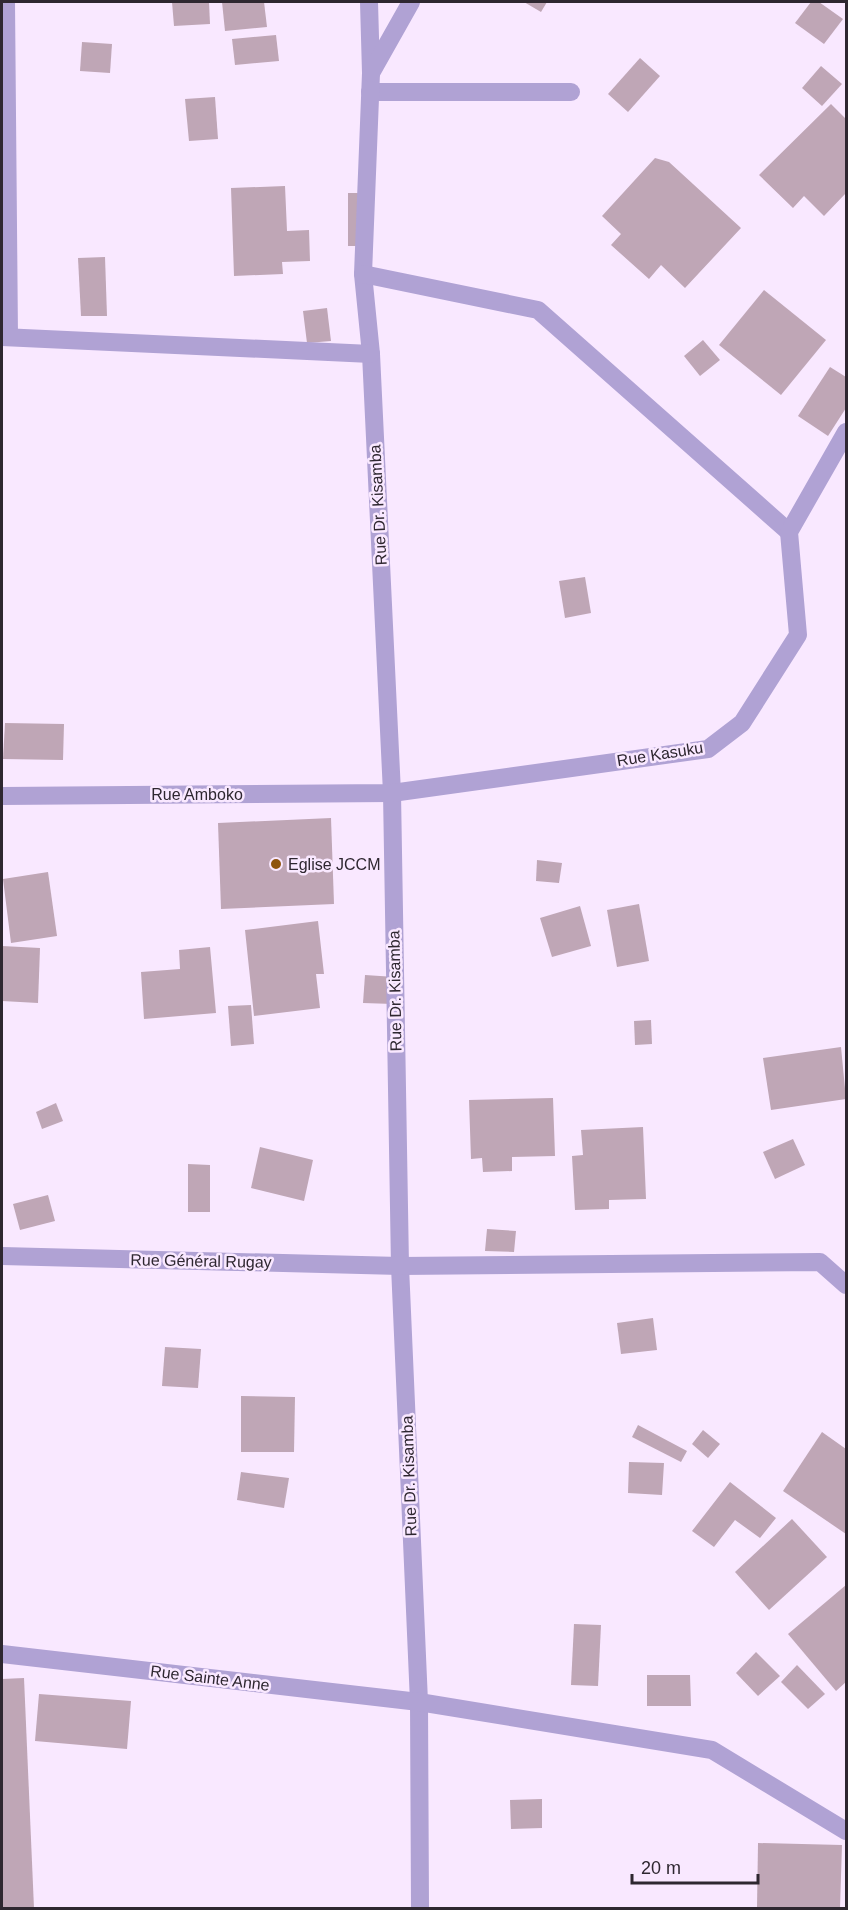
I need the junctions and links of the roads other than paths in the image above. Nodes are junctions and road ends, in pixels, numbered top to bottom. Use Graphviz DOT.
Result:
graph roads {
  1 [pos="6,2"];
  2 [pos="369,2"];
  3 [pos="411,2"];
  4 [pos="371,73"];
  5 [pos="370,92"];
  6 [pos="572,92"];
  7 [pos="363,274"];
  8 [pos="5,337"];
  9 [pos="371,354"];
  10 [pos="846,432"];
  11 [pos="789,532"];
  12 [pos="392,793"];
  13 [pos="2,796"];
  14 [pos="2,1256"];
  15 [pos="400,1266"];
  16 [pos="846,1285"];
  17 [pos="2,1654"];
  18 [pos="419,1702"];
  19 [pos="846,1831"];
  20 [pos="420,1908"];
  1 -- 8 [label="street"];
  2 -- 4 [label="street, Rue Dr. Kisamba"];
  3 -- 4 [label="street, Rue Dr. Kisamba"];
  4 -- 5 [label="street, Rue Dr. Kisamba"];
  5 -- 6 [label="street"];
  5 -- 7 [label="street, Rue Dr. Kisamba"];
  7 -- 9 [label="street, Rue Dr. Kisamba"];
  7 -- 11 [label="street"];
  8 -- 9 [label="street"];
  9 -- 12 [label="street, Rue Dr. Kisamba"];
  10 -- 11 [label="street"];
  11 -- 12 [label="street, Rue Kasuku"];
  12 -- 13 [label="street, Rue Amboko"];
  12 -- 15 [label="street, Rue Dr. Kisamba"];
  14 -- 15 [label="street, Rue Général Rugay"];
  15 -- 16 [label="street, Rue Général Rugay"];
  15 -- 18 [label="street, Rue Dr. Kisamba"];
  17 -- 18 [label="street, Rue Sainte Anne"];
  18 -- 19 [label="street, Rue Sainte Anne"];
  18 -- 20 [label="street, Rue Dr. Kisamba"];
}
